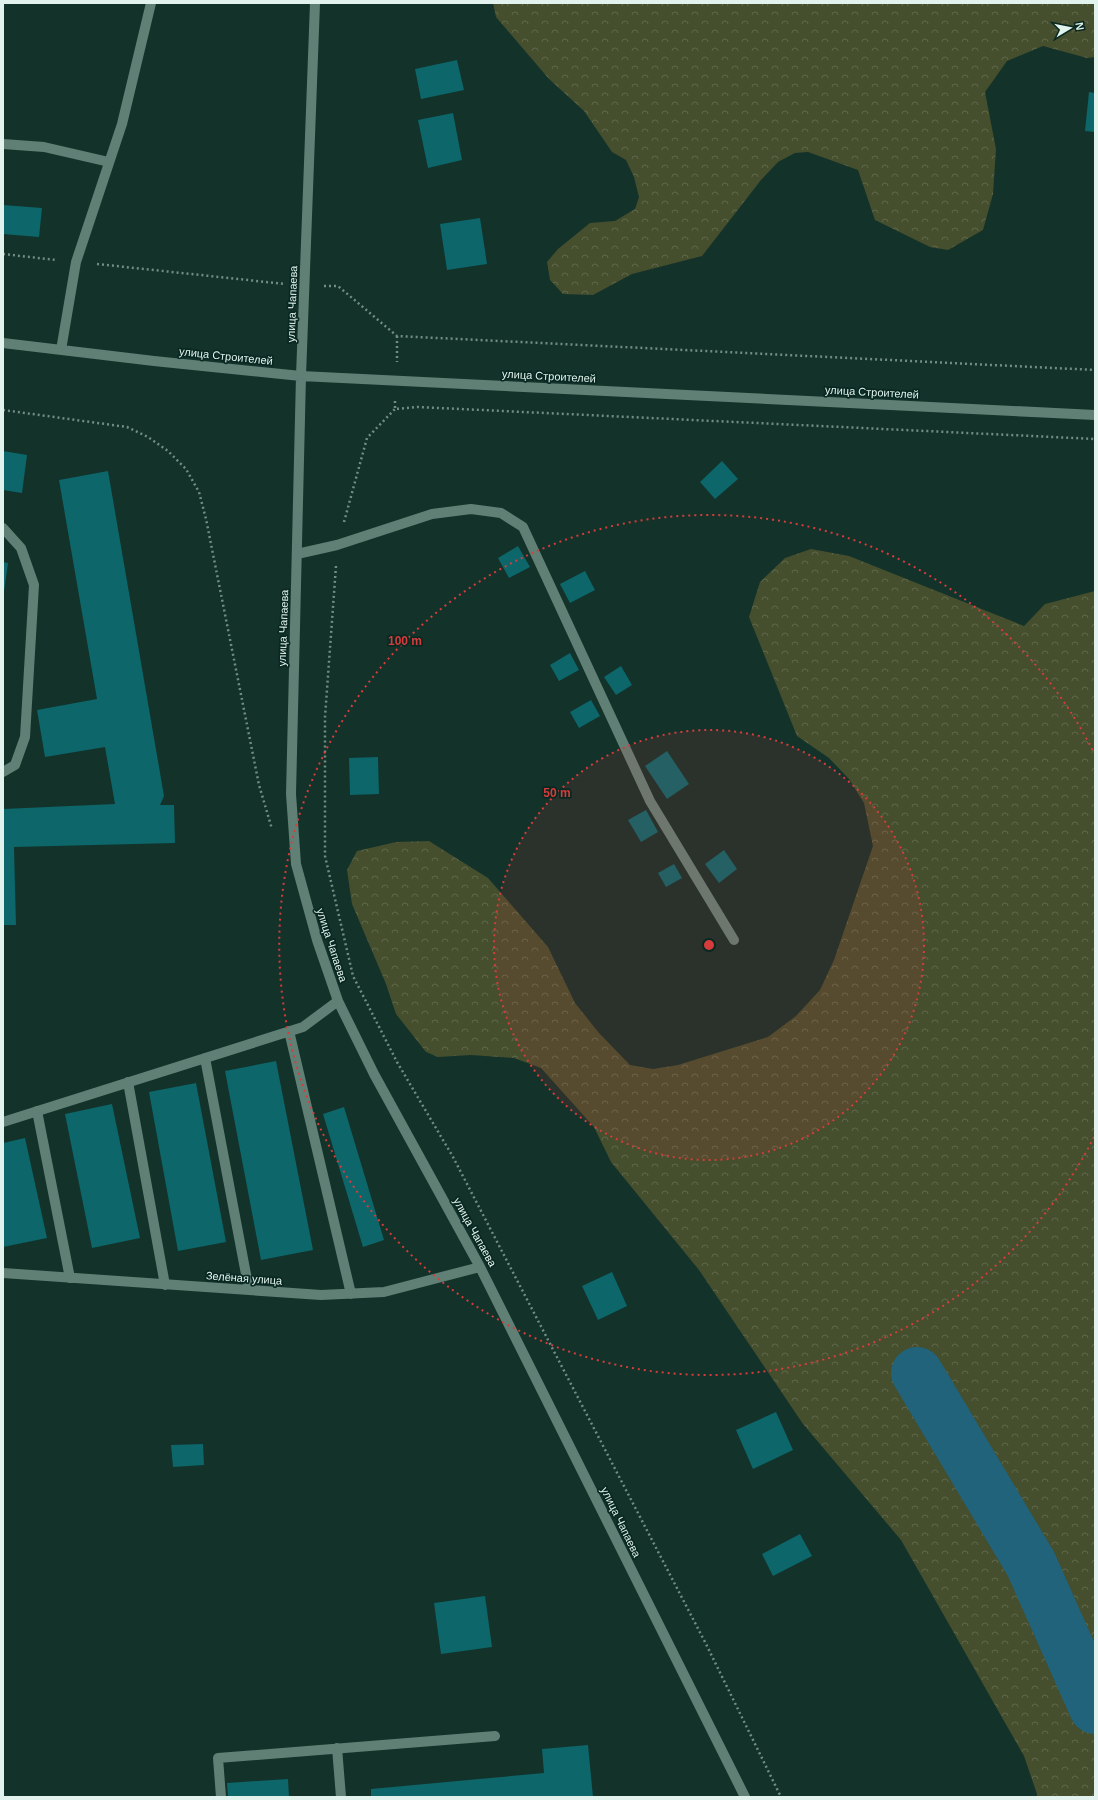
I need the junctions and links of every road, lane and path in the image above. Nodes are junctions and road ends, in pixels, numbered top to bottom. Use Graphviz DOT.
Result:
graph roads {
  1 [pos="151,3"];
  2 [pos="315,3"];
  3 [pos="3,144"];
  4 [pos="110,162"];
  5 [pos="3,254"];
  6 [pos="76,262"];
  7 [pos="305,286"];
  8 [pos="3,343"];
  9 [pos="61,350"];
  10 [pos="1095,370"];
  11 [pos="301,376"];
  12 [pos="395,409"];
  13 [pos="3,410"];
  14 [pos="1095,415"];
  15 [pos="3,528"];
  16 [pos="338,544"];
  17 [pos="297,554"];
  18 [pos="3,772"];
  19 [pos="272,830"];
  20 [pos="734,940"];
  21 [pos="338,1001"];
  22 [pos="289,1031"];
  23 [pos="205,1058"];
  24 [pos="128,1082"];
  25 [pos="38,1111"];
  26 [pos="3,1122"];
  27 [pos="480,1267"];
  28 [pos="3,1273"];
  29 [pos="70,1278"];
  30 [pos="165,1284"];
  31 [pos="249,1290"];
  32 [pos="351,1294"];
  33 [pos="495,1736"];
  34 [pos="337,1748"];
  35 [pos="221,1797"];
  36 [pos="341,1797"];
  37 [pos="745,1797"];
  38 [pos="781,1797"];
  1 -- 4 [label="street"];
  2 -- 7 [label="street, улица Чапаева"];
  3 -- 4 [label="street"];
  4 -- 6 [label="street"];
  5 -- 6 [label="path"];
  6 -- 7 [label="path"];
  6 -- 9 [label="street"];
  7 -- 10 [label="path"];
  7 -- 11 [label="street, улица Чапаева"];
  8 -- 9 [label="street, улица Строителей"];
  9 -- 11 [label="street, улица Строителей"];
  11 -- 14 [label="street, улица Строителей"];
  11 -- 17 [label="street, улица Чапаева"];
  12 -- 16 [label="path"];
  13 -- 19 [label="path"];
  15 -- 18 [label="street"];
  16 -- 17 [label="street"];
  16 -- 20 [label="street"];
  16 -- 38 [label="path"];
  17 -- 21 [label="street, улица Чапаева"];
  21 -- 22 [label="street"];
  21 -- 27 [label="street, улица Чапаева"];
  22 -- 23 [label="street"];
  22 -- 32 [label="street"];
  23 -- 24 [label="street"];
  23 -- 31 [label="street"];
  24 -- 25 [label="street"];
  24 -- 30 [label="street"];
  25 -- 26 [label="street"];
  25 -- 29 [label="street"];
  27 -- 32 [label="street, Зелёная улица"];
  27 -- 37 [label="street, улица Чапаева"];
  28 -- 29 [label="street, Зелёная улица"];
  29 -- 30 [label="street, Зелёная улица"];
  30 -- 31 [label="street, Зелёная улица"];
  31 -- 32 [label="street, Зелёная улица"];
  33 -- 34 [label="street"];
  34 -- 35 [label="street"];
  34 -- 36 [label="street"];
}
